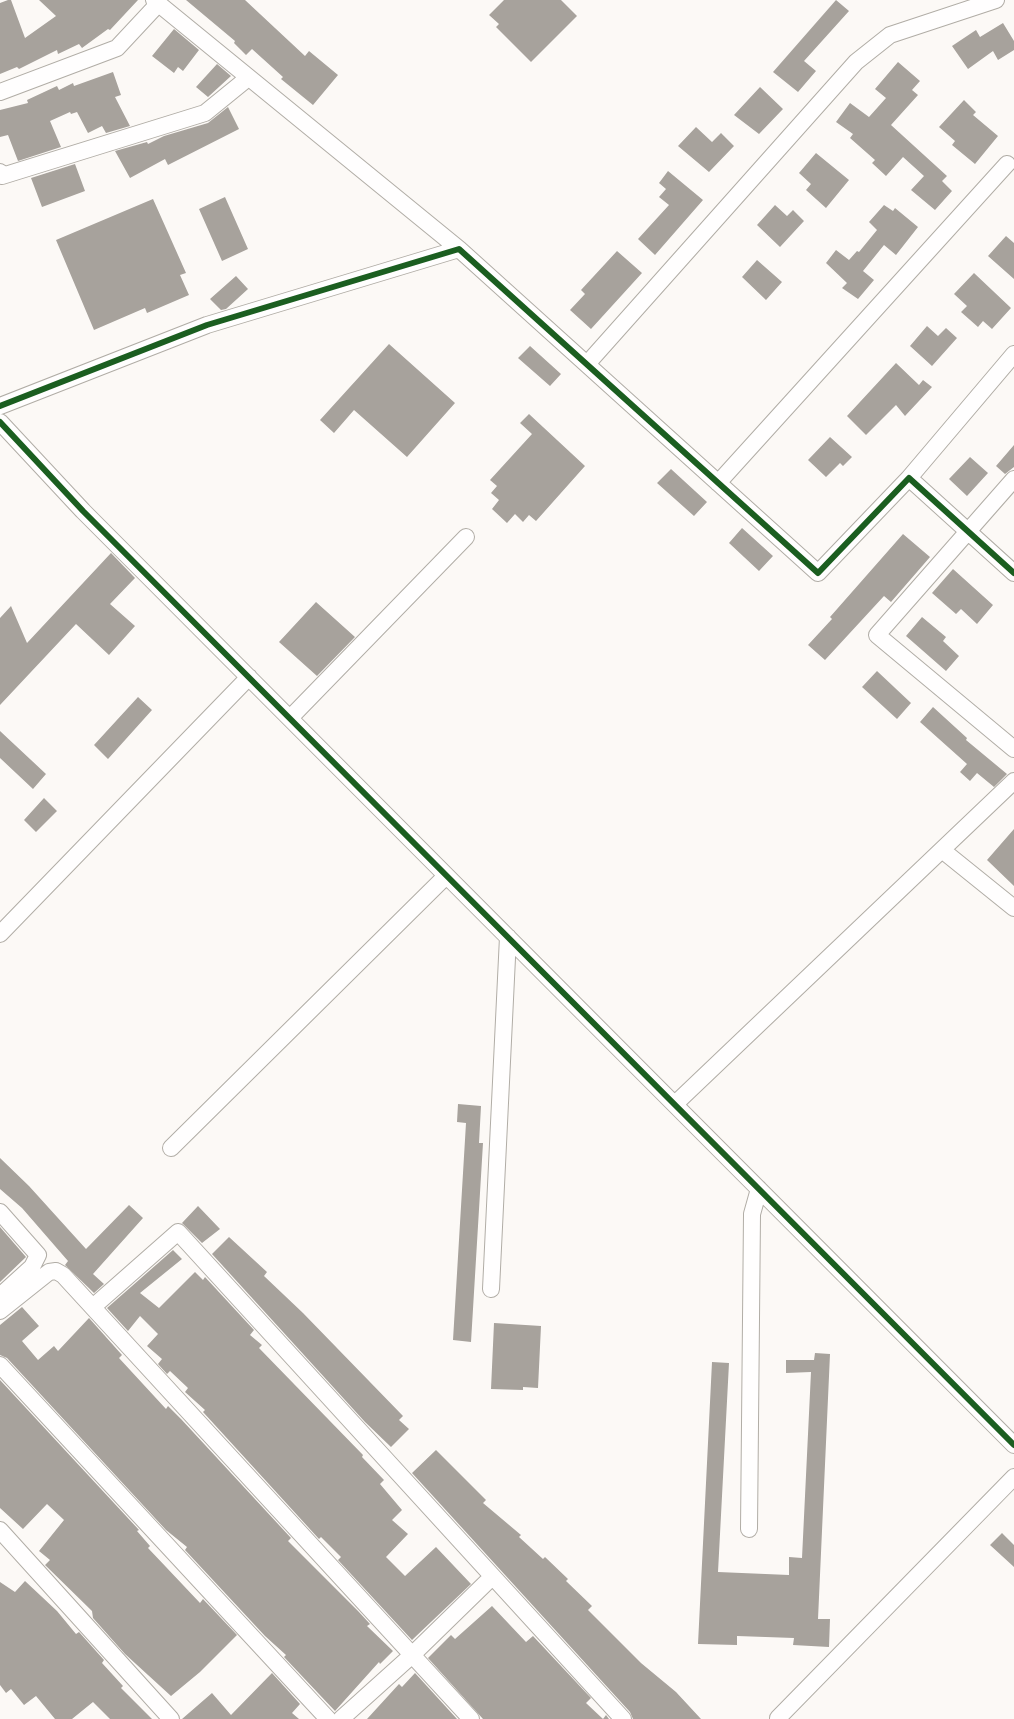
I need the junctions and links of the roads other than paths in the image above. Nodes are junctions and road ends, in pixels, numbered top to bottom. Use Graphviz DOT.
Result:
graph roads {
  1 [pos="996,0"];
  2 [pos="156,2"];
  3 [pos="248,78"];
  4 [pos="0,92"];
  5 [pos="1007,164"];
  6 [pos="0,172"];
  7 [pos="459,249"];
  8 [pos="1014,354"];
  9 [pos="587,364"];
  10 [pos="0,406"];
  11 [pos="0,422"];
  12 [pos="909,478"];
  13 [pos="718,483"];
  14 [pos="1011,490"];
  15 [pos="968,532"];
  16 [pos="466,537"];
  17 [pos="1014,573"];
  18 [pos="248,677"];
  19 [pos="290,718"];
  20 [pos="1014,748"];
  21 [pos="1014,781"];
  22 [pos="942,850"];
  23 [pos="446,876"];
  24 [pos="1014,908"];
  25 [pos="0,934"];
  26 [pos="508,937"];
  27 [pos="675,1104"];
  28 [pos="171,1148"];
  29 [pos="759,1189"];
  30 [pos="0,1212"];
  31 [pos="491,1289"];
  32 [pos="0,1296"];
  33 [pos="94,1306"];
  34 [pos="0,1311"];
  35 [pos="0,1365"];
  36 [pos="1014,1445"];
  37 [pos="1014,1477"];
  38 [pos="749,1529"];
  39 [pos="0,1530"];
  40 [pos="492,1576"];
  41 [pos="411,1656"];
  42 [pos="778,1718"];
  43 [pos="171,1719"];
  44 [pos="328,1719"];
  45 [pos="341,1719"];
  46 [pos="471,1719"];
  47 [pos="623,1719"];
  1 -- 9 [label="street"];
  2 -- 3 [label="street"];
  2 -- 4 [label="street"];
  3 -- 6 [label="street"];
  3 -- 7 [label="street"];
  5 -- 13 [label="street"];
  7 -- 9 [label="street"];
  7 -- 10 [label="street"];
  8 -- 12 [label="street"];
  9 -- 13 [label="street"];
  11 -- 18 [label="street"];
  12 -- 13 [label="street"];
  12 -- 15 [label="street"];
  14 -- 15 [label="street"];
  15 -- 17 [label="street"];
  15 -- 20 [label="street"];
  16 -- 19 [label="street"];
  18 -- 19 [label="street"];
  18 -- 25 [label="street"];
  19 -- 23 [label="street"];
  21 -- 22 [label="street"];
  22 -- 24 [label="street"];
  22 -- 27 [label="street"];
  23 -- 26 [label="street"];
  23 -- 28 [label="street"];
  26 -- 27 [label="street"];
  26 -- 31 [label="street"];
  27 -- 29 [label="street"];
  29 -- 36 [label="street"];
  29 -- 38 [label="street"];
  30 -- 32 [label="street"];
  33 -- 34 [label="street"];
  33 -- 40 [label="street"];
  33 -- 41 [label="street"];
  35 -- 44 [label="street"];
  37 -- 42 [label="street"];
  39 -- 43 [label="street"];
  40 -- 41 [label="street"];
  40 -- 47 [label="street"];
  41 -- 45 [label="street"];
  41 -- 46 [label="street"];
}
